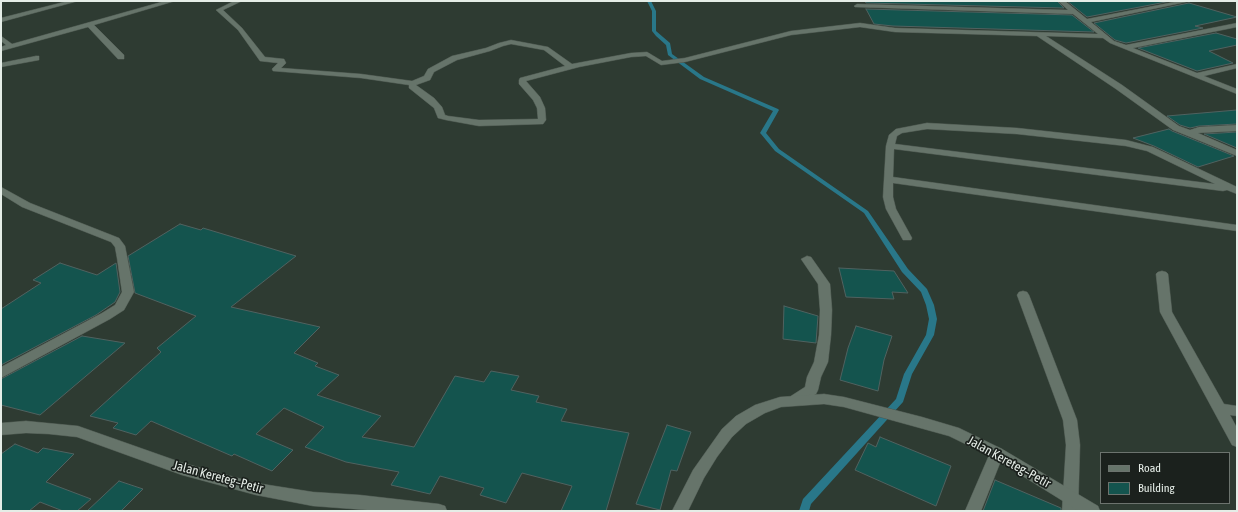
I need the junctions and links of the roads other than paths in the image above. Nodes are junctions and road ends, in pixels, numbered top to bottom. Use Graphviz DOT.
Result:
graph roads {
  1 [pos="75,1"];
  2 [pos="172,1"];
  3 [pos="239,1"];
  4 [pos="1061,1"];
  5 [pos="1188,1"];
  6 [pos="859,12"];
  7 [pos="1075,12"];
  8 [pos="1,20"];
  9 [pos="1086,21"];
  10 [pos="90,25"];
  11 [pos="1237,25"];
  12 [pos="1038,34"];
  13 [pos="1104,36"];
  14 [pos="1,38"];
  15 [pos="11,46"];
  16 [pos="1126,48"];
  17 [pos="1,49"];
  18 [pos="121,57"];
  19 [pos="36,58"];
  20 [pos="1,65"];
  21 [pos="1237,66"];
  22 [pos="571,67"];
  23 [pos="1196,76"];
  24 [pos="413,82"];
  25 [pos="1237,92"];
  26 [pos="1237,128"];
  27 [pos="1194,134"];
  28 [pos="890,146"];
  29 [pos="1237,153"];
  30 [pos="888,179"];
  31 [pos="1,190"];
  32 [pos="1235,190"];
  33 [pos="1237,228"];
  34 [pos="907,238"];
  35 [pos="807,258"];
  36 [pos="1162,274"];
  37 [pos="1023,295"];
  38 [pos="1,373"];
  39 [pos="796,400"];
  40 [pos="1220,409"];
  41 [pos="1237,411"];
  42 [pos="1,429"];
  43 [pos="1237,441"];
  44 [pos="997,453"];
  45 [pos="1071,505"];
  46 [pos="439,511"];
  47 [pos="680,511"];
  48 [pos="973,511"];
  49 [pos="1092,511"];
  1 -- 8 [label="street"];
  2 -- 10 [label="street"];
  3 -- 24 [label="street"];
  4 -- 7 [label="street"];
  5 -- 9 [label="street"];
  6 -- 7 [label="street"];
  6 -- 12 [label="street"];
  6 -- 22 [label="street"];
  7 -- 9 [label="street"];
  9 -- 13 [label="street"];
  10 -- 15 [label="street"];
  10 -- 18 [label="street"];
  11 -- 16 [label="street"];
  12 -- 13 [label="street"];
  12 -- 27 [label="street"];
  13 -- 16 [label="street"];
  14 -- 15 [label="street"];
  15 -- 17 [label="street"];
  16 -- 23 [label="street"];
  19 -- 20 [label="street"];
  21 -- 23 [label="street"];
  22 -- 24 [label="street"];
  22 -- 24 [label="street"];
  23 -- 25 [label="street"];
  26 -- 27 [label="street"];
  27 -- 29 [label="street"];
  28 -- 30 [label="street"];
  28 -- 32 [label="street"];
  28 -- 32 [label="street"];
  30 -- 33 [label="street"];
  30 -- 34 [label="street"];
  31 -- 38 [label="street"];
  35 -- 39 [label="street"];
  36 -- 40 [label="street"];
  37 -- 45 [label="street"];
  39 -- 44 [label="street, Jalan Kereteg–Petir"];
  39 -- 47 [label="street"];
  40 -- 41 [label="street"];
  40 -- 43 [label="street"];
  42 -- 46 [label="street, Jalan Kereteg–Petir"];
  44 -- 45 [label="street, Jalan Kereteg–Petir"];
  44 -- 48 [label="street"];
  45 -- 49 [label="street, Jalan Kereteg–Petir"];
}
